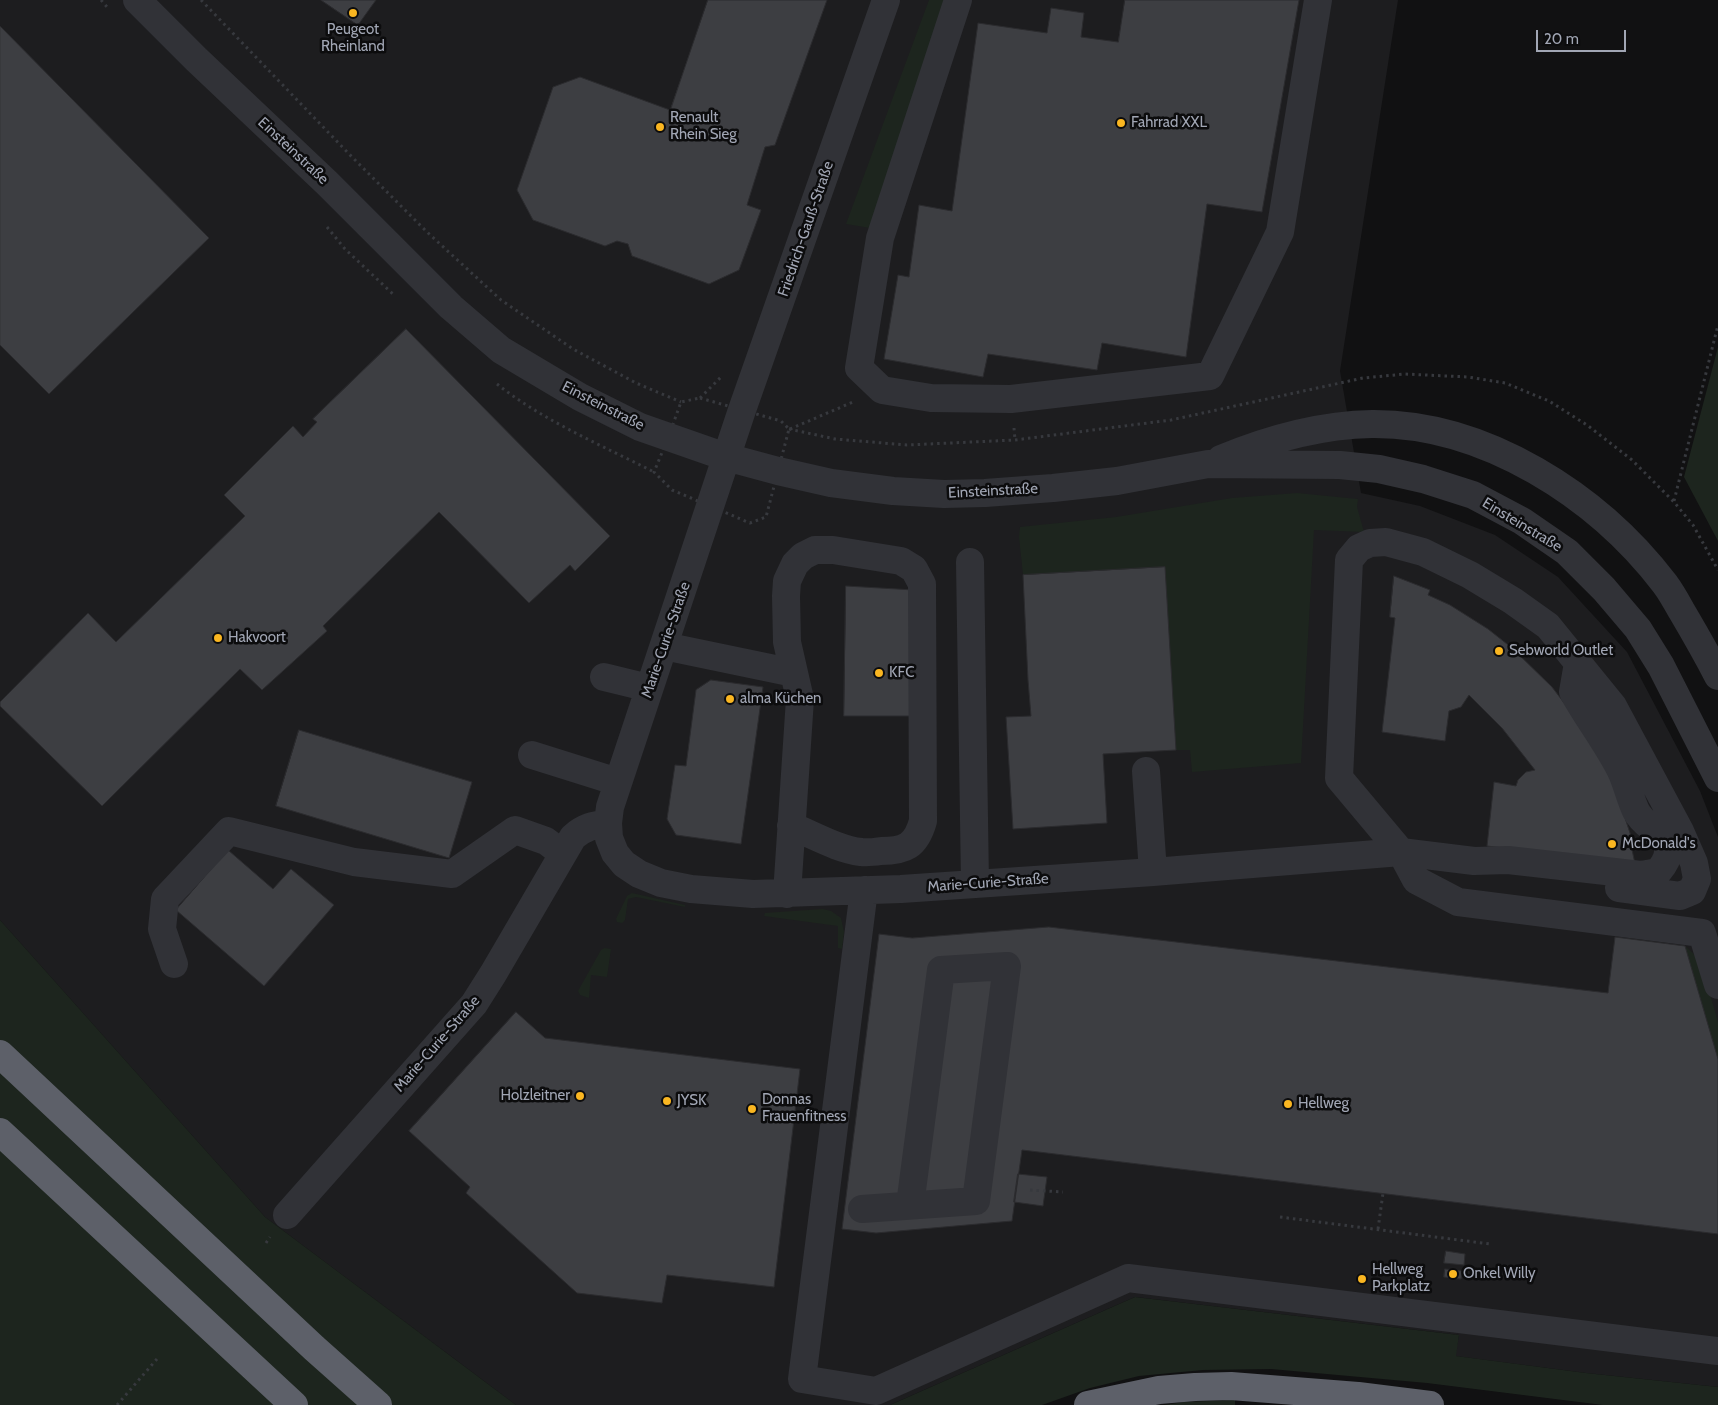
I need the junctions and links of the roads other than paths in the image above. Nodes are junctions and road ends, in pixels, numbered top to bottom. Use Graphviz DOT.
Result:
graph roads {
  1 [pos="136,0"];
  2 [pos="886,0"];
  3 [pos="958,0"];
  4 [pos="1318,0"];
  5 [pos="726,457"];
  6 [pos="1208,464"];
  7 [pos="970,562"];
  8 [pos="664,646"];
  9 [pos="1578,663"];
  10 [pos="794,673"];
  11 [pos="1718,676"];
  12 [pos="604,677"];
  13 [pos="649,688"];
  14 [pos="532,754"];
  15 [pos="1146,771"];
  16 [pos="1718,778"];
  17 [pos="618,782"];
  18 [pos="608,823"];
  19 [pos="792,826"];
  20 [pos="1401,852"];
  21 [pos="563,854"];
  22 [pos="1474,861"];
  23 [pos="1153,872"];
  24 [pos="975,883"];
  25 [pos="864,890"];
  26 [pos="787,894"];
  27 [pos="174,964"];
  28 [pos="1718,985"];
  29 [pos="0,1054"];
  30 [pos="0,1132"];
  31 [pos="910,1205"];
  32 [pos="862,1209"];
  33 [pos="288,1215"];
  34 [pos="125,1250"];
  35 [pos="314,1348"];
  36 [pos="1718,1351"];
  37 [pos="269,1405"];
  38 [pos="294,1405"];
  39 [pos="378,1405"];
  40 [pos="396,1405"];
  41 [pos="1088,1405"];
  42 [pos="1430,1405"];
  1 -- 5 [label="street, Einsteinstraße"];
  2 -- 5 [label="street, Friedrich-Gauß-Straße"];
  3 -- 4 [label="street"];
  5 -- 6 [label="street, Einsteinstraße"];
  5 -- 8 [label="street, Marie-Curie-Straße"];
  6 -- 11 [label="street, Einsteinstraße"];
  6 -- 16 [label="street, Einsteinstraße"];
  7 -- 24 [label="street"];
  8 -- 10 [label="street"];
  8 -- 13 [label="street, Marie-Curie-Straße"];
  9 -- 20 [label="street"];
  9 -- 22 [label="street"];
  9 -- 22 [label="street"];
  10 -- 19 [label="street"];
  10 -- 19 [label="street"];
  12 -- 13 [label="street"];
  13 -- 17 [label="street, Marie-Curie-Straße"];
  14 -- 17 [label="street"];
  15 -- 23 [label="street"];
  17 -- 18 [label="street, Marie-Curie-Straße"];
  18 -- 21 [label="street, Marie-Curie-Straße"];
  18 -- 26 [label="street, Marie-Curie-Straße"];
  19 -- 26 [label="street"];
  20 -- 22 [label="street, Marie-Curie-Straße"];
  20 -- 23 [label="street, Marie-Curie-Straße"];
  20 -- 28 [label="street"];
  21 -- 27 [label="street"];
  21 -- 33 [label="street, Marie-Curie-Straße"];
  23 -- 24 [label="street, Marie-Curie-Straße"];
  24 -- 25 [label="street, Marie-Curie-Straße"];
  25 -- 26 [label="street, Marie-Curie-Straße"];
  25 -- 36 [label="street"];
  29 -- 35 [label="highway"];
  30 -- 34 [label="highway"];
  31 -- 31 [label="street"];
  31 -- 32 [label="street"];
  34 -- 37 [label="highway"];
  34 -- 38 [label="highway"];
  35 -- 39 [label="highway"];
  35 -- 40 [label="highway"];
  41 -- 42 [label="highway"];
}
